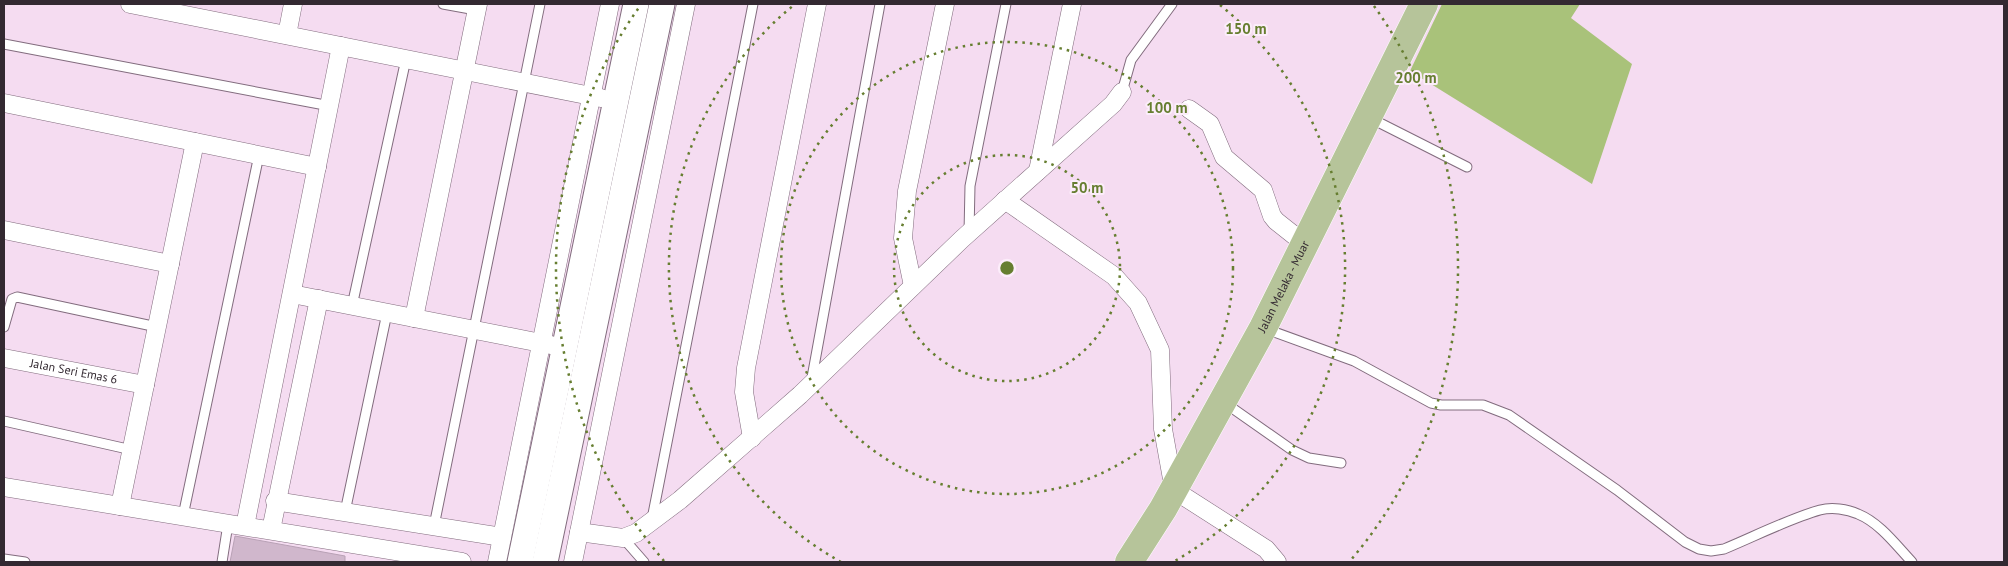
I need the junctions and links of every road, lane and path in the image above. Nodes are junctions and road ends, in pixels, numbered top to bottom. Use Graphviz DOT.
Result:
graph roads {
  1 [pos="130,4"];
  2 [pos="293,4"];
  3 [pos="443,4"];
  4 [pos="540,4"];
  5 [pos="610,4"];
  6 [pos="636,4"];
  7 [pos="662,4"];
  8 [pos="686,4"];
  9 [pos="753,4"];
  10 [pos="817,4"];
  11 [pos="880,4"];
  12 [pos="945,4"];
  13 [pos="1006,4"];
  14 [pos="1072,4"];
  15 [pos="1172,4"];
  16 [pos="1424,4"];
  17 [pos="477,7"];
  18 [pos="287,36"];
  19 [pos="4,44"];
  20 [pos="341,46"];
  21 [pos="406,59"];
  22 [pos="464,71"];
  23 [pos="524,83"];
  24 [pos="1122,92"];
  25 [pos="591,97"];
  26 [pos="616,102"];
  27 [pos="4,103"];
  28 [pos="330,106"];
  29 [pos="1189,109"];
  30 [pos="1368,116"];
  31 [pos="195,142"];
  32 [pos="259,155"];
  33 [pos="317,167"];
  34 [pos="1467,167"];
  35 [pos="1038,171"];
  36 [pos="1006,200"];
  37 [pos="4,230"];
  38 [pos="969,233"];
  39 [pos="1305,244"];
  40 [pos="170,264"];
  41 [pos="913,286"];
  42 [pos="292,294"];
  43 [pos="319,299"];
  44 [pos="352,306"];
  45 [pos="387,312"];
  46 [pos="414,318"];
  47 [pos="4,327"];
  48 [pos="157,327"];
  49 [pos="1263,328"];
  50 [pos="473,330"];
  51 [pos="541,342"];
  52 [pos="565,347"];
  53 [pos="590,352"];
  54 [pos="4,358"];
  55 [pos="810,385"];
  56 [pos="145,386"];
  57 [pos="1222,401"];
  58 [pos="4,421"];
  59 [pos="752,438"];
  60 [pos="132,450"];
  61 [pos="1341,463"];
  62 [pos="4,487"];
  63 [pos="1174,490"];
  64 [pos="275,501"];
  65 [pos="120,506"];
  66 [pos="345,512"];
  67 [pos="184,516"];
  68 [pos="652,521"];
  69 [pos="228,524"];
  70 [pos="245,526"];
  71 [pos="434,526"];
  72 [pos="271,530"];
  73 [pos="502,537"];
  74 [pos="623,538"];
  75 [pos="576,548"];
  76 [pos="547,553"];
  77 [pos="4,559"];
  78 [pos="427,559"];
  79 [pos="25,562"];
  80 [pos="222,562"];
  81 [pos="462,562"];
  82 [pos="497,562"];
  83 [pos="520,562"];
  84 [pos="644,562"];
  85 [pos="1129,562"];
  86 [pos="1277,562"];
  87 [pos="1912,562"];
  1 -- 18 [label="street"];
  2 -- 18 [label="street"];
  3 -- 17 [label="lane"];
  4 -- 23 [label="lane"];
  5 -- 25 [label="street"];
  6 -- 26 [label="street"];
  7 -- 53 [label="street"];
  8 -- 75 [label="street"];
  9 -- 68 [label="lane"];
  10 -- 59 [label="street"];
  11 -- 55 [label="lane"];
  12 -- 41 [label="street"];
  13 -- 38 [label="lane"];
  14 -- 35 [label="street"];
  15 -- 24 [label="lane"];
  16 -- 30 [label="main road, Jalan Melaka - Muar"];
  17 -- 22 [label="street"];
  18 -- 20 [label="street"];
  19 -- 28 [label="lane"];
  20 -- 21 [label="street"];
  20 -- 28 [label="street"];
  21 -- 22 [label="street"];
  21 -- 44 [label="lane"];
  22 -- 23 [label="street"];
  22 -- 46 [label="street"];
  23 -- 25 [label="street"];
  23 -- 50 [label="lane"];
  24 -- 35 [label="street"];
  25 -- 26 [label="street"];
  25 -- 51 [label="street"];
  26 -- 52 [label="street"];
  27 -- 31 [label="street"];
  28 -- 33 [label="street"];
  29 -- 39 [label="street"];
  30 -- 34 [label="lane"];
  30 -- 39 [label="main road, Jalan Melaka - Muar"];
  31 -- 32 [label="street"];
  31 -- 40 [label="street"];
  32 -- 33 [label="street"];
  32 -- 67 [label="lane"];
  33 -- 42 [label="street"];
  35 -- 36 [label="street"];
  36 -- 38 [label="street"];
  36 -- 63 [label="street"];
  37 -- 40 [label="street"];
  38 -- 41 [label="street"];
  39 -- 49 [label="main road, Jalan Melaka - Muar"];
  40 -- 48 [label="street"];
  41 -- 55 [label="street"];
  42 -- 43 [label="street"];
  42 -- 70 [label="street"];
  43 -- 44 [label="street"];
  43 -- 64 [label="street"];
  44 -- 45 [label="street"];
  45 -- 46 [label="street"];
  45 -- 66 [label="lane"];
  46 -- 50 [label="street"];
  47 -- 48 [label="lane"];
  48 -- 56 [label="street"];
  49 -- 57 [label="main road, Jalan Melaka - Muar"];
  49 -- 87 [label="lane"];
  50 -- 51 [label="street"];
  50 -- 71 [label="lane"];
  51 -- 52 [label="street"];
  51 -- 73 [label="street"];
  52 -- 53 [label="street"];
  52 -- 83 [label="street"];
  53 -- 76 [label="street"];
  54 -- 56 [label="street, Jalan Seri Emas 6"];
  55 -- 59 [label="street"];
  56 -- 60 [label="street"];
  57 -- 61 [label="lane"];
  57 -- 63 [label="main road, Jalan Melaka - Muar"];
  58 -- 60 [label="lane"];
  59 -- 68 [label="street"];
  60 -- 65 [label="street"];
  62 -- 65 [label="street"];
  63 -- 85 [label="main road, Jalan Melaka - Muar"];
  63 -- 86 [label="street"];
  64 -- 66 [label="street"];
  64 -- 72 [label="street"];
  65 -- 67 [label="street"];
  66 -- 71 [label="street"];
  67 -- 69 [label="street"];
  68 -- 74 [label="street"];
  69 -- 70 [label="street"];
  69 -- 80 [label="lane"];
  70 -- 72 [label="street"];
  71 -- 73 [label="street"];
  72 -- 78 [label="street"];
  73 -- 82 [label="street"];
  74 -- 75 [label="street"];
  74 -- 84 [label="lane"];
  75 -- 76 [label="street"];
  77 -- 79 [label="lane"];
  78 -- 81 [label="street"];
}
